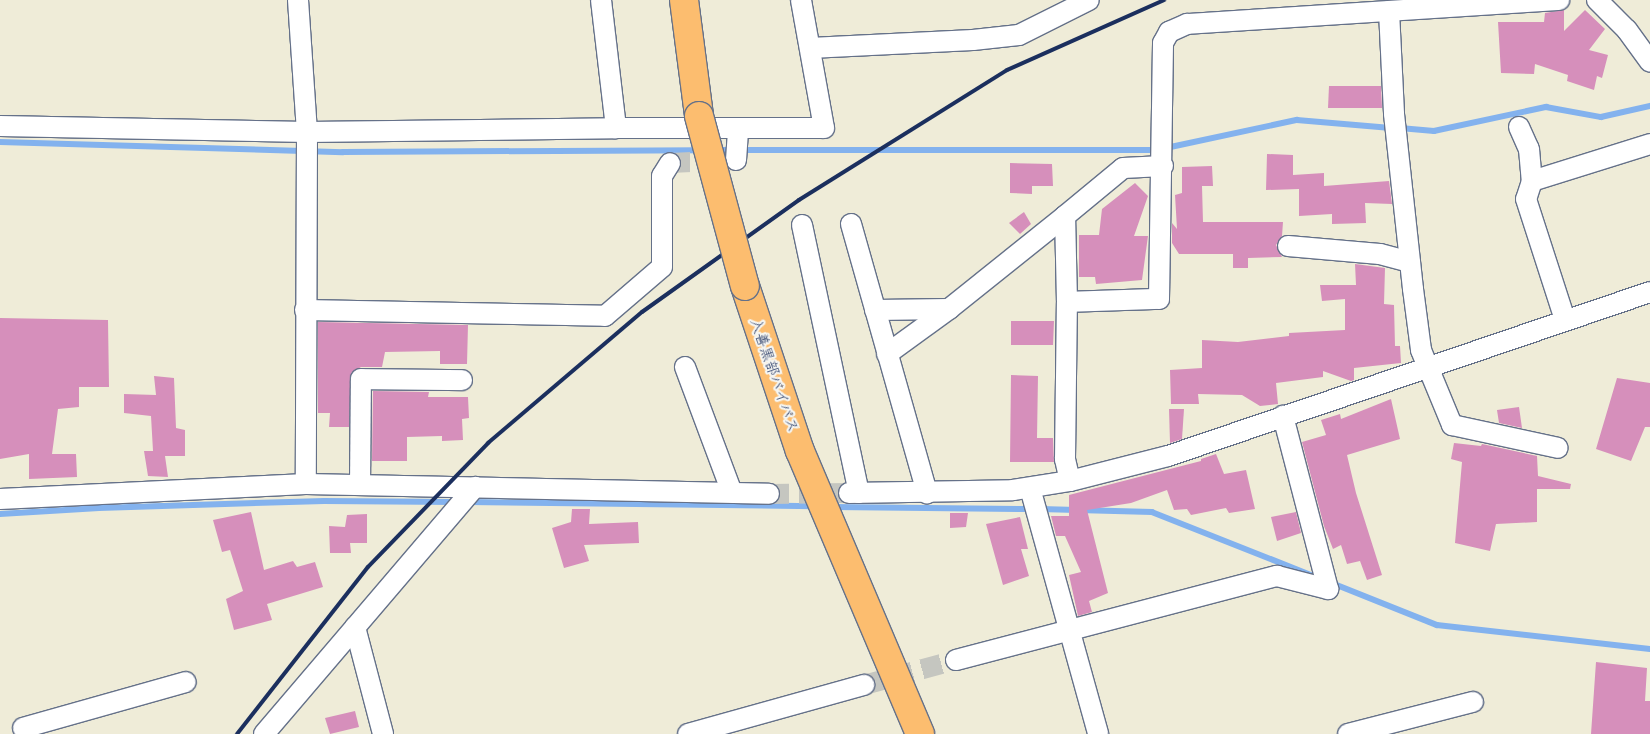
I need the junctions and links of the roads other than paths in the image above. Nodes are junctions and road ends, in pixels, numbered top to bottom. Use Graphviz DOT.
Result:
graph roads {
  1 [pos="298,0"];
  2 [pos="601,0"];
  3 [pos="684,0"];
  4 [pos="800,0"];
  5 [pos="1089,0"];
  6 [pos="1559,0"];
  7 [pos="1597,0"];
  8 [pos="1389,11"];
  9 [pos="810,48"];
  10 [pos="1650,62"];
  11 [pos="0,126"];
  12 [pos="1519,127"];
  13 [pos="616,128"];
  14 [pos="738,128"];
  15 [pos="307,132"];
  16 [pos="1650,144"];
  17 [pos="736,160"];
  18 [pos="670,163"];
  19 [pos="1163,166"];
  20 [pos="1532,181"];
  21 [pos="1065,216"];
  22 [pos="851,224"];
  23 [pos="802,225"];
  24 [pos="1288,246"];
  25 [pos="1410,262"];
  26 [pos="1650,292"];
  27 [pos="1067,302"];
  28 [pos="948,309"];
  29 [pos="305,310"];
  30 [pos="875,310"];
  31 [pos="1565,320"];
  32 [pos="888,354"];
  33 [pos="685,367"];
  34 [pos="1428,367"];
  35 [pos="462,380"];
  36 [pos="1284,416"];
  37 [pos="1558,448"];
  38 [pos="1070,481"];
  39 [pos="306,484"];
  40 [pos="360,485"];
  41 [pos="475,487"];
  42 [pos="1030,488"];
  43 [pos="732,493"];
  44 [pos="927,493"];
  45 [pos="769,494"];
  46 [pos="0,499"];
  47 [pos="355,627"];
  48 [pos="1070,632"];
  49 [pos="956,660"];
  50 [pos="186,682"];
  51 [pos="864,685"];
  52 [pos="1473,702"];
  53 [pos="21,732"];
  54 [pos="264,734"];
  55 [pos="383,734"];
  56 [pos="688,734"];
  57 [pos="920,734"];
  58 [pos="1098,734"];
  59 [pos="1348,734"];
  1 -- 15 [label="street"];
  2 -- 13 [label="street"];
  3 -- 57 [label="highway, 入善黒部バイパス, bridge"];
  4 -- 9 [label="street"];
  5 -- 9 [label="street"];
  6 -- 8 [label="street"];
  7 -- 10 [label="street"];
  8 -- 19 [label="street"];
  8 -- 25 [label="street"];
  9 -- 14 [label="street"];
  11 -- 15 [label="street"];
  12 -- 20 [label="street"];
  13 -- 14 [label="street"];
  13 -- 15 [label="street"];
  14 -- 17 [label="street"];
  15 -- 29 [label="street"];
  16 -- 20 [label="street"];
  18 -- 29 [label="street"];
  19 -- 21 [label="street"];
  19 -- 27 [label="street"];
  20 -- 31 [label="street"];
  21 -- 27 [label="street"];
  21 -- 28 [label="street"];
  22 -- 30 [label="street"];
  23 -- 44 [label="street"];
  24 -- 25 [label="street"];
  25 -- 34 [label="street"];
  26 -- 31 [label="street"];
  27 -- 38 [label="street"];
  28 -- 30 [label="street"];
  28 -- 32 [label="street"];
  29 -- 39 [label="street"];
  30 -- 32 [label="street"];
  31 -- 34 [label="street"];
  32 -- 44 [label="street"];
  33 -- 43 [label="street"];
  34 -- 36 [label="street"];
  34 -- 37 [label="street"];
  35 -- 40 [label="street"];
  36 -- 38 [label="street"];
  36 -- 48 [label="street"];
  38 -- 42 [label="street"];
  39 -- 40 [label="street"];
  39 -- 46 [label="street"];
  40 -- 41 [label="street"];
  41 -- 43 [label="street"];
  41 -- 47 [label="street"];
  42 -- 44 [label="street"];
  42 -- 48 [label="street"];
  43 -- 45 [label="street"];
  47 -- 54 [label="street"];
  47 -- 55 [label="street"];
  48 -- 49 [label="street"];
  48 -- 58 [label="street"];
  50 -- 53 [label="street"];
  51 -- 56 [label="street"];
  52 -- 59 [label="street"];
}
